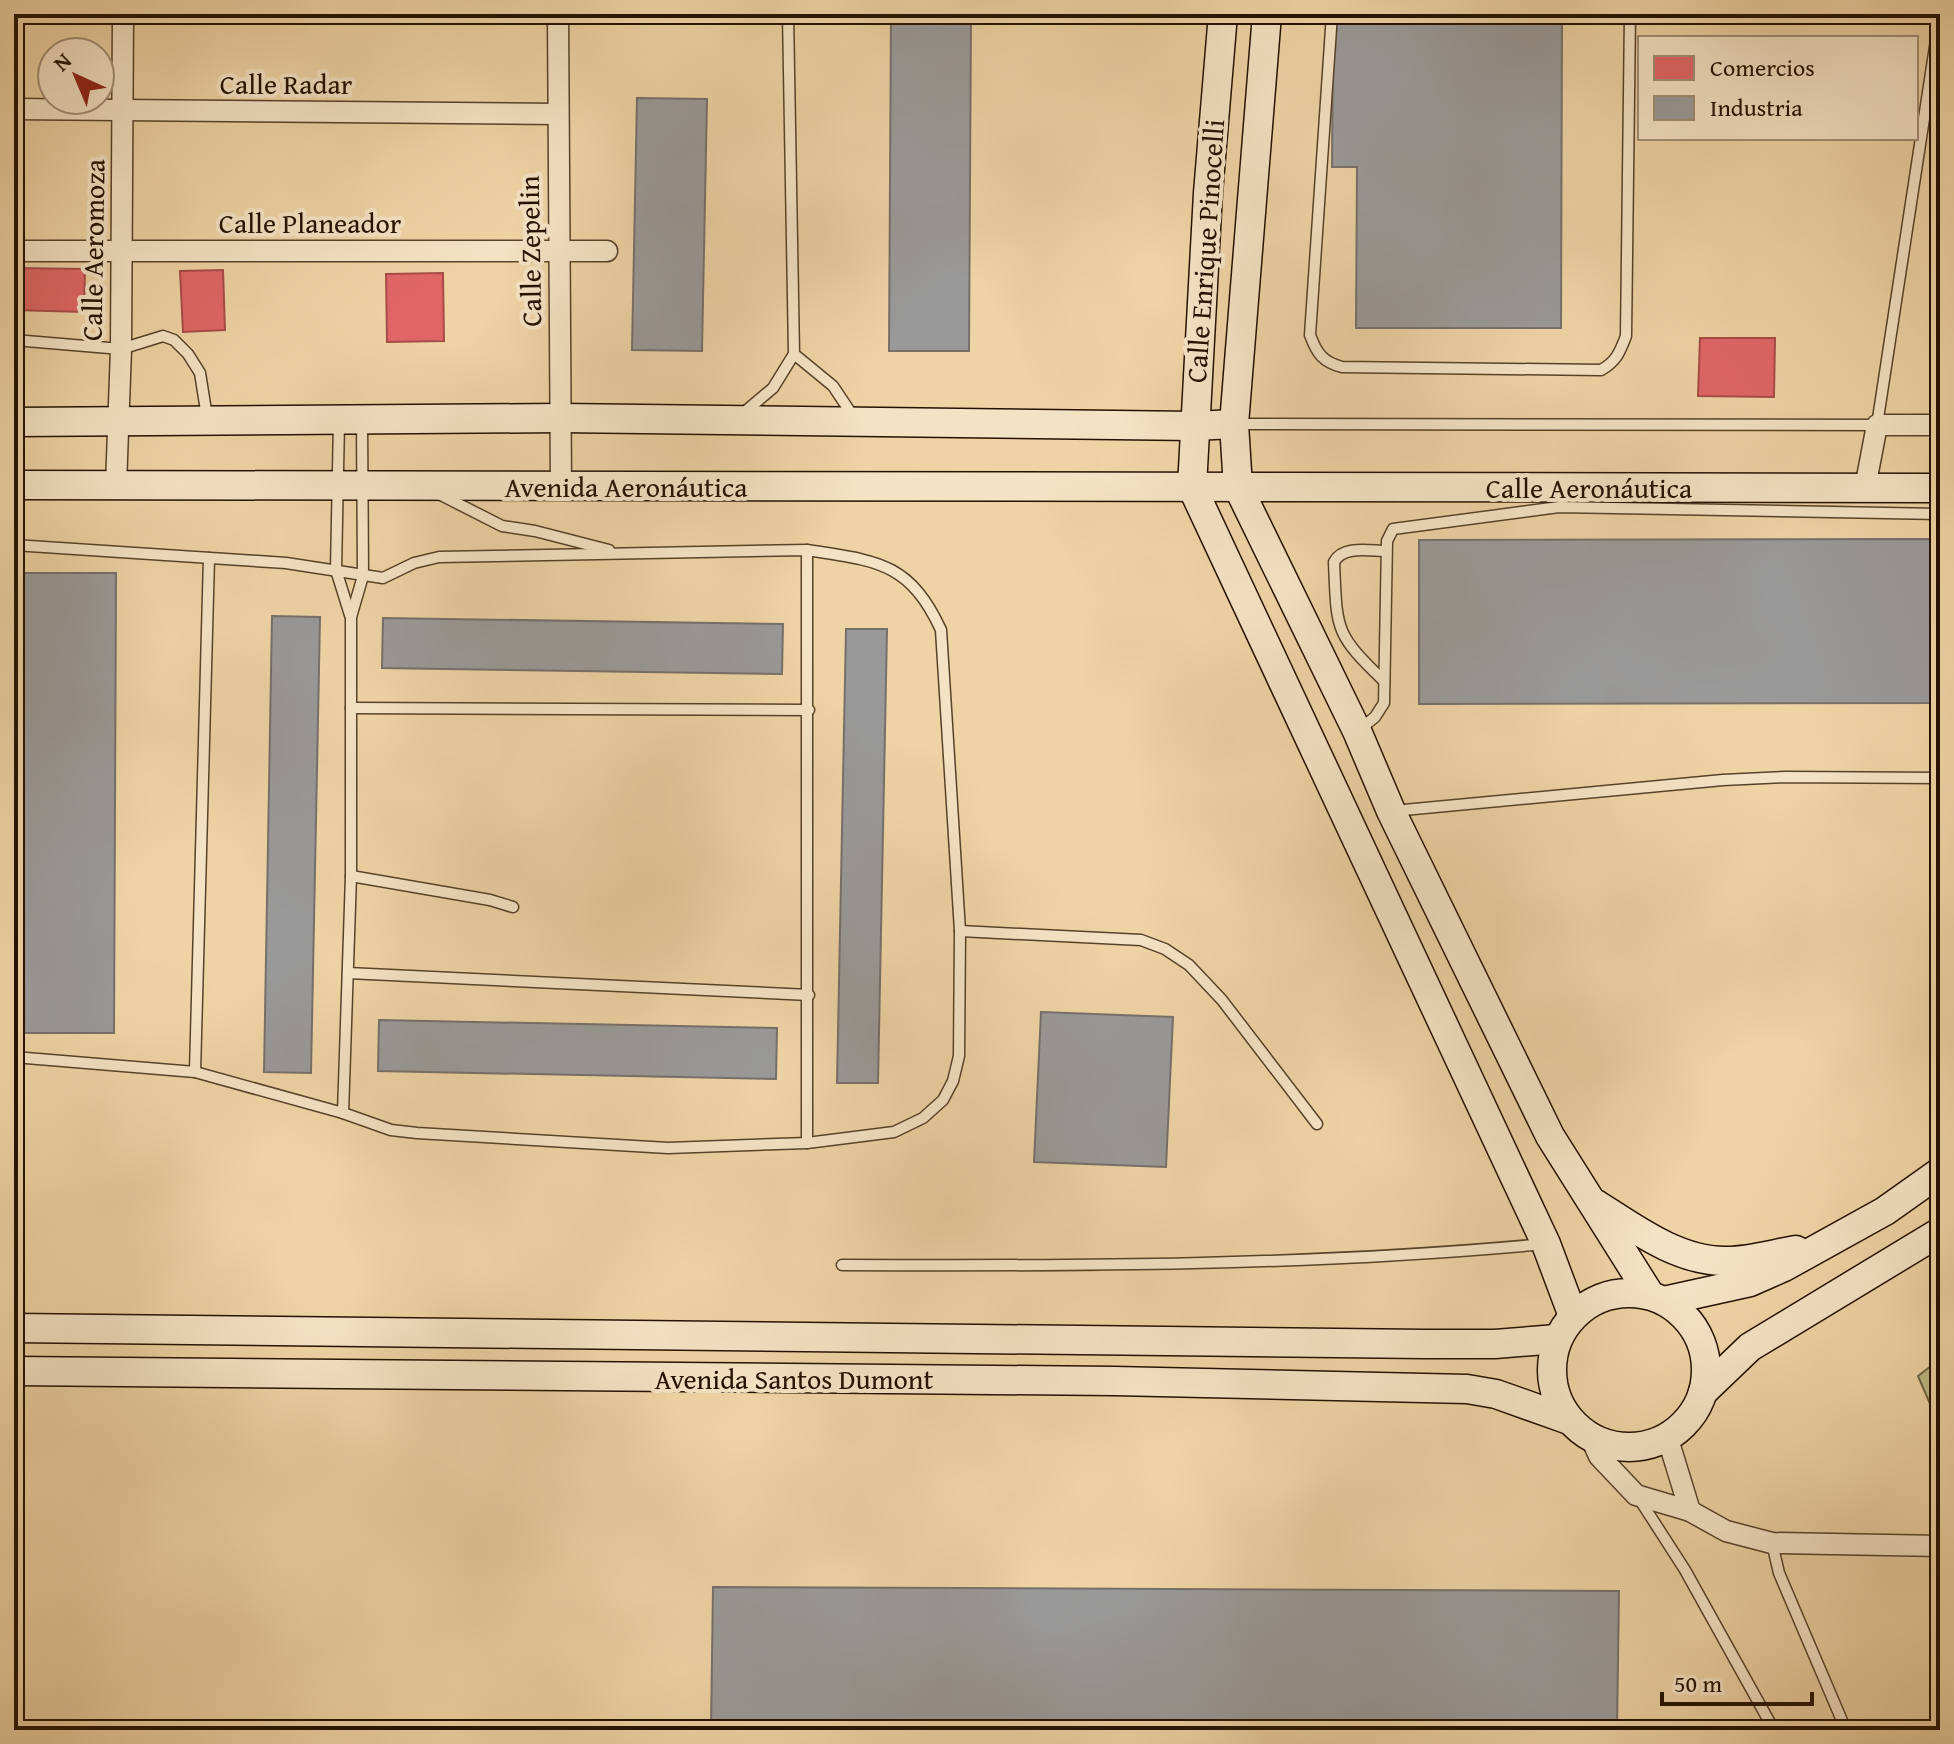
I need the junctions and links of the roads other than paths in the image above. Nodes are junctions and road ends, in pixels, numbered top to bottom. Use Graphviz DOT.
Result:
graph roads {
  1 [pos="123,14"];
  2 [pos="558,14"];
  3 [pos="788,14"];
  4 [pos="1223,14"];
  5 [pos="1267,14"];
  6 [pos="1332,14"];
  7 [pos="1630,14"];
  8 [pos="1940,14"];
  9 [pos="14,109"];
  10 [pos="123,111"];
  11 [pos="557,114"];
  12 [pos="14,251"];
  13 [pos="122,251"];
  14 [pos="558,251"];
  15 [pos="607,251"];
  16 [pos="14,340"];
  17 [pos="121,349"];
  18 [pos="794,354"];
  19 [pos="560,418"];
  20 [pos="350,419"];
  21 [pos="207,420"];
  22 [pos="735,420"];
  23 [pos="14,422"];
  24 [pos="119,422"];
  25 [pos="857,422"];
  26 [pos="1234,424"];
  27 [pos="1877,425"];
  28 [pos="1940,425"];
  29 [pos="1194,426"];
  30 [pos="14,485"];
  31 [pos="116,486"];
  32 [pos="350,486"];
  33 [pos="423,486"];
  34 [pos="561,487"];
  35 [pos="1192,487"];
  36 [pos="1238,487"];
  37 [pos="1865,488"];
  38 [pos="1940,488"];
  39 [pos="1940,514"];
  40 [pos="14,545"];
  41 [pos="807,550"];
  42 [pos="1386,551"];
  43 [pos="623,553"];
  44 [pos="209,558"];
  45 [pos="336,570"];
  46 [pos="363,576"];
  47 [pos="351,617"];
  48 [pos="1384,681"];
  49 [pos="351,708"];
  50 [pos="809,710"];
  51 [pos="1357,731"];
  52 [pos="1940,778"];
  53 [pos="1391,811"];
  54 [pos="351,876"];
  55 [pos="513,907"];
  56 [pos="960,931"];
  57 [pos="348,973"];
  58 [pos="809,995"];
  59 [pos="14,1057"];
  60 [pos="195,1072"];
  61 [pos="343,1113"];
  62 [pos="1317,1124"];
  63 [pos="807,1143"];
  64 [pos="1940,1172"];
  65 [pos="1589,1199"];
  66 [pos="1940,1232"];
  67 [pos="1832,1242"];
  68 [pos="1546,1244"];
  69 [pos="842,1265"];
  70 [pos="1657,1298"];
  71 [pos="1573,1316"];
  72 [pos="14,1328"];
  73 [pos="1557,1339"];
  74 [pos="14,1371"];
  75 [pos="1703,1392"];
  76 [pos="1569,1420"];
  77 [pos="1667,1436"];
  78 [pos="1591,1438"];
  79 [pos="1636,1495"];
  80 [pos="1690,1511"];
  81 [pos="1772,1543"];
  82 [pos="1940,1546"];
  83 [pos="1774,1730"];
  84 [pos="1846,1730"];
  1 -- 10 [label="street, Calle Aeromoza"];
  2 -- 11 [label="street, Calle Zepelin"];
  3 -- 18 [label="lane"];
  4 -- 29 [label="main road, Calle Enrique Pinocelli"];
  5 -- 26 [label="main road, Calle Enrique Pinocelli"];
  6 -- 7 [label="lane"];
  8 -- 27 [label="lane"];
  9 -- 10 [label="street, Calle Radar"];
  10 -- 11 [label="street, Calle Radar"];
  10 -- 13 [label="street, Calle Aeromoza"];
  11 -- 14 [label="street, Calle Zepelin"];
  12 -- 13 [label="street, Calle Planeador"];
  13 -- 14 [label="street, Calle Planeador"];
  13 -- 17 [label="street, Calle Aeromoza"];
  14 -- 15 [label="street, Calle Planeador"];
  14 -- 19 [label="street, Calle Zepelin"];
  16 -- 17 [label="lane"];
  17 -- 21 [label="lane"];
  17 -- 24 [label="street, Calle Aeromoza"];
  18 -- 22 [label="lane"];
  18 -- 25 [label="lane"];
  19 -- 20 [label="main road"];
  19 -- 22 [label="main road"];
  19 -- 34 [label="street, Calle Zepelin"];
  20 -- 21 [label="main road"];
  20 -- 32 [label="lane"];
  20 -- 32 [label="lane"];
  21 -- 24 [label="main road"];
  22 -- 25 [label="main road"];
  23 -- 24 [label="main road"];
  24 -- 31 [label="street, Calle Aeromoza"];
  25 -- 29 [label="main road"];
  26 -- 27 [label="lane"];
  26 -- 29 [label="main road"];
  26 -- 36 [label="main road, Calle Enrique Pinocelli"];
  27 -- 28 [label="street"];
  27 -- 37 [label="street"];
  29 -- 35 [label="main road, Calle Enrique Pinocelli"];
  30 -- 31 [label="main road, Avenida Aeronáutica"];
  31 -- 32 [label="main road, Avenida Aeronáutica"];
  32 -- 33 [label="main road, Avenida Aeronáutica"];
  32 -- 45 [label="lane"];
  32 -- 46 [label="lane"];
  33 -- 34 [label="main road, Avenida Aeronáutica"];
  33 -- 43 [label="lane"];
  34 -- 35 [label="main road, Avenida Aeronáutica"];
  35 -- 36 [label="main road, Avenida Aeronáutica"];
  35 -- 68 [label="main road"];
  36 -- 37 [label="main road, Calle Aeronáutica"];
  36 -- 51 [label="main road"];
  37 -- 38 [label="main road, Calle Aeronáutica"];
  39 -- 42 [label="lane"];
  40 -- 44 [label="lane"];
  41 -- 43 [label="lane"];
  41 -- 50 [label="lane"];
  41 -- 56 [label="lane"];
  42 -- 48 [label="lane"];
  42 -- 48 [label="lane"];
  43 -- 46 [label="lane"];
  44 -- 45 [label="lane"];
  44 -- 60 [label="lane"];
  45 -- 46 [label="lane"];
  45 -- 47 [label="lane"];
  46 -- 47 [label="lane"];
  47 -- 49 [label="lane"];
  48 -- 51 [label="lane"];
  49 -- 50 [label="lane"];
  49 -- 54 [label="lane"];
  50 -- 58 [label="lane"];
  51 -- 53 [label="main road"];
  52 -- 53 [label="lane"];
  53 -- 65 [label="main road"];
  54 -- 55 [label="lane"];
  54 -- 57 [label="lane"];
  56 -- 62 [label="lane"];
  56 -- 63 [label="lane"];
  57 -- 58 [label="lane"];
  57 -- 61 [label="lane"];
  58 -- 63 [label="lane"];
  59 -- 60 [label="lane"];
  60 -- 61 [label="lane"];
  61 -- 63 [label="lane"];
  64 -- 67 [label="main road"];
  65 -- 67 [label="main road"];
  65 -- 70 [label="main road"];
  66 -- 75 [label="main road"];
  67 -- 70 [label="main road"];
  68 -- 69 [label="lane"];
  68 -- 71 [label="main road"];
  70 -- 71 [label="main road"];
  70 -- 75 [label="main road"];
  71 -- 73 [label="main road"];
  72 -- 73 [label="main road, Avenida Santos Dumont"];
  73 -- 76 [label="main road"];
  74 -- 76 [label="main road, Avenida Santos Dumont"];
  75 -- 77 [label="main road"];
  76 -- 78 [label="main road"];
  77 -- 78 [label="main road"];
  77 -- 80 [label="street"];
  78 -- 79 [label="street"];
  79 -- 80 [label="street"];
  79 -- 83 [label="lane"];
  80 -- 81 [label="street"];
  81 -- 82 [label="street"];
  81 -- 84 [label="lane"];
}
